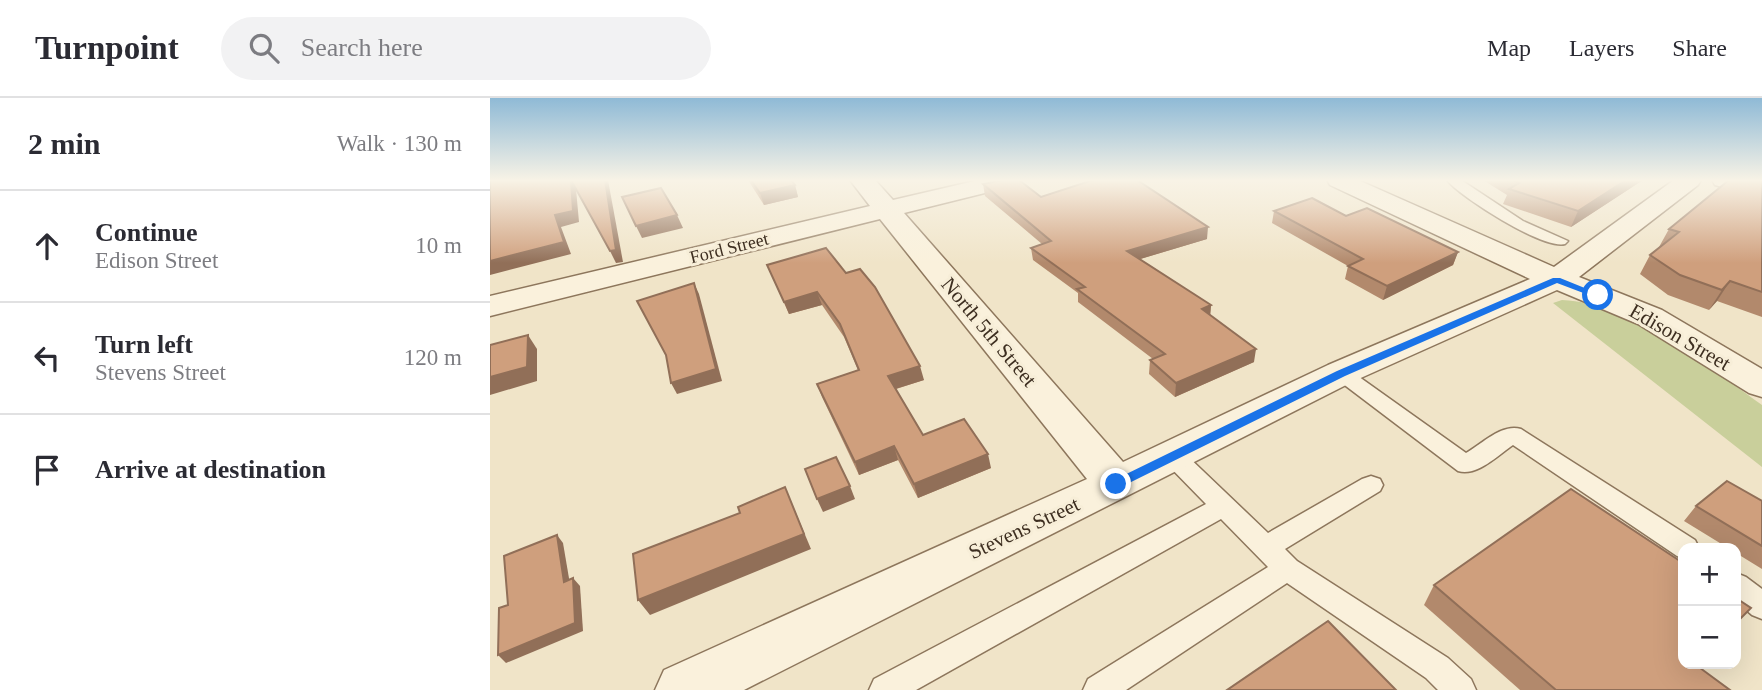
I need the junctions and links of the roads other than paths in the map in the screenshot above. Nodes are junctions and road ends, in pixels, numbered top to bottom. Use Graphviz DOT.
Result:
graph roads {
  1 [pos="893,208"];
  2 [pos="1415,208"];
  3 [pos="1494,208"];
  4 [pos="1644,208"];
  5 [pos="887,209"];
  6 [pos="1558,260"];
  7 [pos="490,306"];
  8 [pos="1341,373"];
  9 [pos="1762,385"];
  10 [pos="1173,456"];
  11 [pos="1116,484"];
  12 [pos="1371,485"];
  13 [pos="1223,506"];
  14 [pos="1678,543"];
  15 [pos="1265,548"];
  16 [pos="1287,569"];
  17 [pos="1741,589"];
  18 [pos="1762,606"];
  19 [pos="740,677"];
  20 [pos="684,690"];
  21 [pos="886,690"];
  22 [pos="1099,690"];
  23 [pos="1460,690"];
  1 -- 5 [label="street, Ford Street"];
  2 -- 6 [label="street, Edison Street"];
  3 -- 6 [label="lane"];
  4 -- 6 [label="street, Stevens Street"];
  5 -- 7 [label="street, Ford Street"];
  5 -- 11 [label="street, North 5th Street"];
  6 -- 8 [label="street, Stevens Street"];
  6 -- 9 [label="street, Edison Street"];
  8 -- 10 [label="street, Stevens Street"];
  8 -- 14 [label="lane"];
  10 -- 11 [label="street, Stevens Street"];
  10 -- 13 [label="lane"];
  11 -- 19 [label="street, Stevens Street"];
  12 -- 15 [label="lane"];
  13 -- 15 [label="lane"];
  13 -- 21 [label="lane"];
  15 -- 16 [label="lane"];
  16 -- 22 [label="lane"];
  16 -- 23 [label="lane"];
  17 -- 18 [label="lane"];
  19 -- 20 [label="street, Stevens Street"];
}
